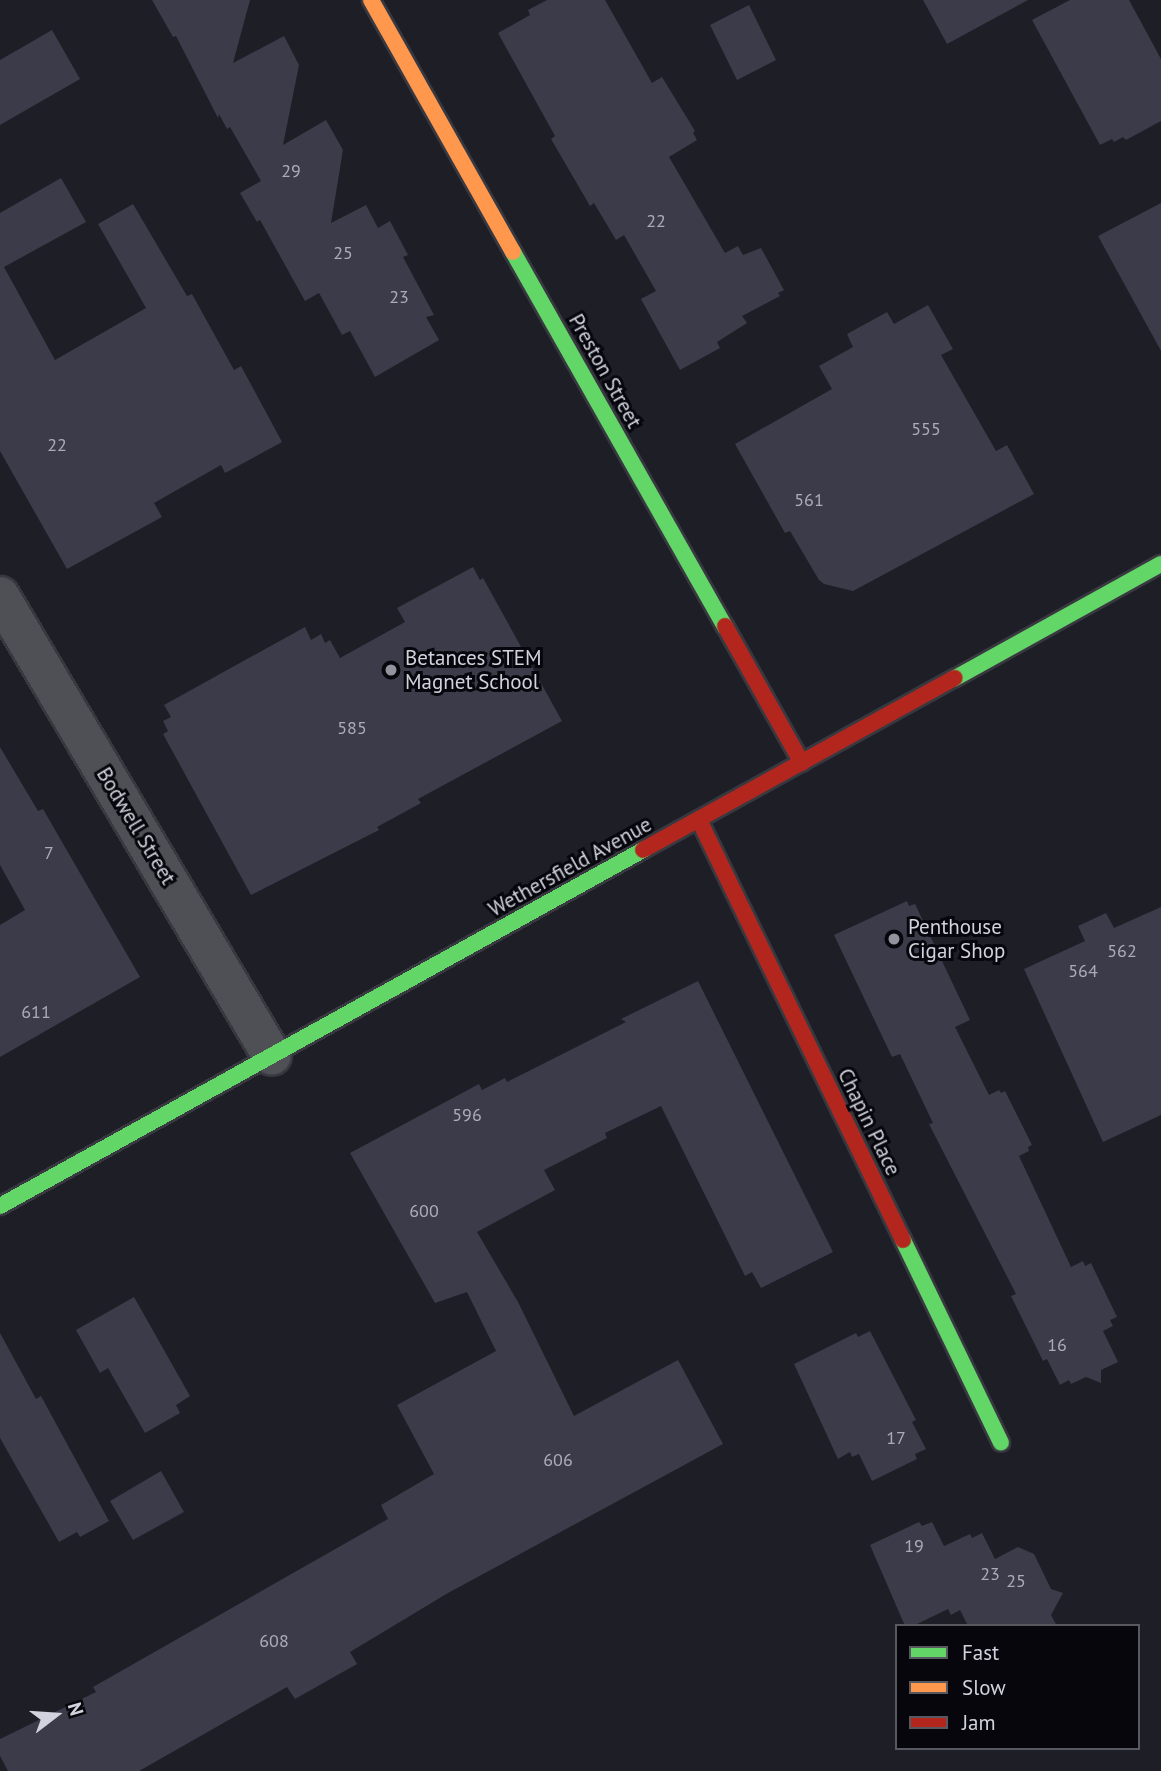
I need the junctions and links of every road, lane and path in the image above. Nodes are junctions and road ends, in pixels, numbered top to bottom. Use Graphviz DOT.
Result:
graph roads {
  1 [pos="371,0"];
  2 [pos="1161,564"];
  3 [pos="0,596"];
  4 [pos="802,763"];
  5 [pos="699,820"];
  6 [pos="272,1056"];
  7 [pos="0,1206"];
  8 [pos="1001,1443"];
  1 -- 4 [label="street, Preston Street"];
  2 -- 4 [label="street, Wethersfield Avenue"];
  3 -- 6 [label="street, Bodwell Street"];
  4 -- 5 [label="street, Wethersfield Avenue"];
  5 -- 6 [label="street, Wethersfield Avenue"];
  5 -- 8 [label="street, Chapin Place"];
  6 -- 7 [label="street, Wethersfield Avenue"];
}
